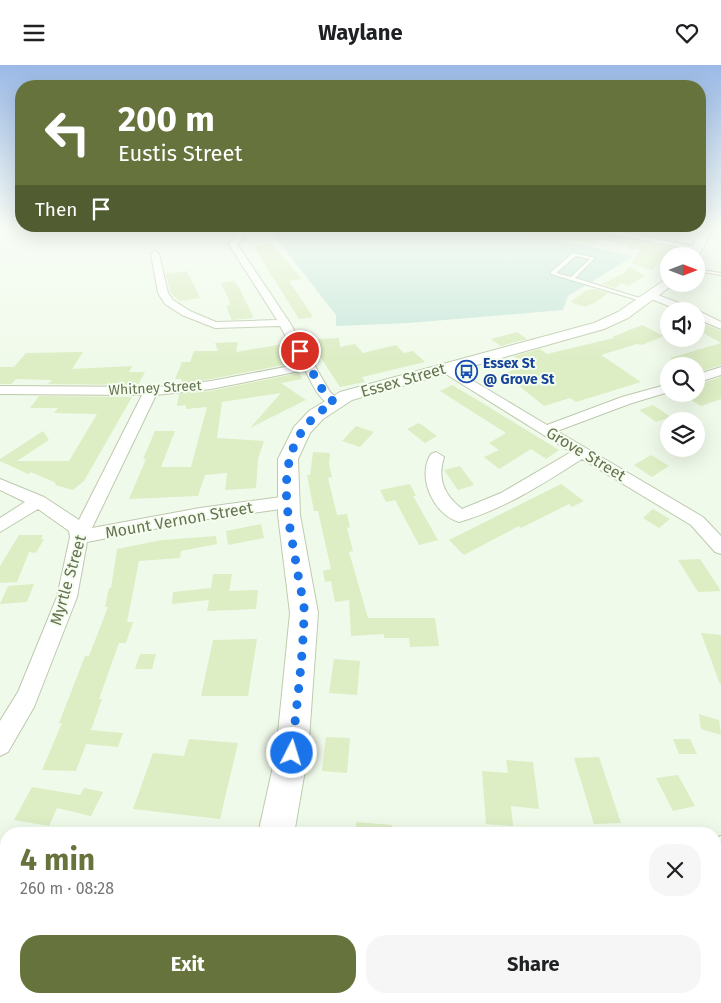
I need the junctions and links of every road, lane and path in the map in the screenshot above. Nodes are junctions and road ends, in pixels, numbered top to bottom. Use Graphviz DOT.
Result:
graph roads {
  1 [pos="159,272"];
  2 [pos="251,272"];
  3 [pos="554,272"];
  4 [pos="579,272"];
  5 [pos="572,278"];
  6 [pos="660,288"];
  7 [pos="646,298"];
  8 [pos="660,302"];
  9 [pos="705,319"];
  10 [pos="284,323"];
  11 [pos="721,327"];
  12 [pos="309,366"];
  13 [pos="444,368"];
  14 [pos="721,371"];
  15 [pos="705,376"];
  16 [pos="0,390"];
  17 [pos="660,390"];
  18 [pos="151,391"];
  19 [pos="334,402"];
  20 [pos="546,430"];
  21 [pos="582,452"];
  22 [pos="436,457"];
  23 [pos="0,484"];
  24 [pos="38,501"];
  25 [pos="288,502"];
  26 [pos="0,526"];
  27 [pos="79,537"];
  28 [pos="721,547"];
  29 [pos="0,744"];
  30 [pos="277,827"];
  1 -- 10 [label="street"];
  2 -- 10 [label="street"];
  3 -- 5 [label="lane"];
  4 -- 5 [label="lane"];
  5 -- 7 [label="lane"];
  6 -- 7 [label="main road, Essex Street"];
  7 -- 8 [label="street"];
  7 -- 13 [label="main road, Essex Street"];
  9 -- 11 [label="street"];
  10 -- 12 [label="street"];
  12 -- 18 [label="street, Whitney Street"];
  12 -- 19 [label="street"];
  13 -- 19 [label="main road, Essex Street"];
  13 -- 20 [label="street, Grove Street"];
  14 -- 15 [label="street"];
  16 -- 18 [label="street, Whitney Street"];
  17 -- 20 [label="street"];
  18 -- 27 [label="street, Myrtle Street"];
  19 -- 25 [label="main road, Essex Street"];
  20 -- 21 [label="street, Grove Street"];
  21 -- 22 [label="street"];
  21 -- 28 [label="street, Grove Street"];
  23 -- 24 [label="street"];
  24 -- 26 [label="street"];
  24 -- 27 [label="street"];
  25 -- 27 [label="street, Mount Vernon Street"];
  25 -- 30 [label="main road, Essex Street"];
  27 -- 29 [label="street, Myrtle Street"];
}
